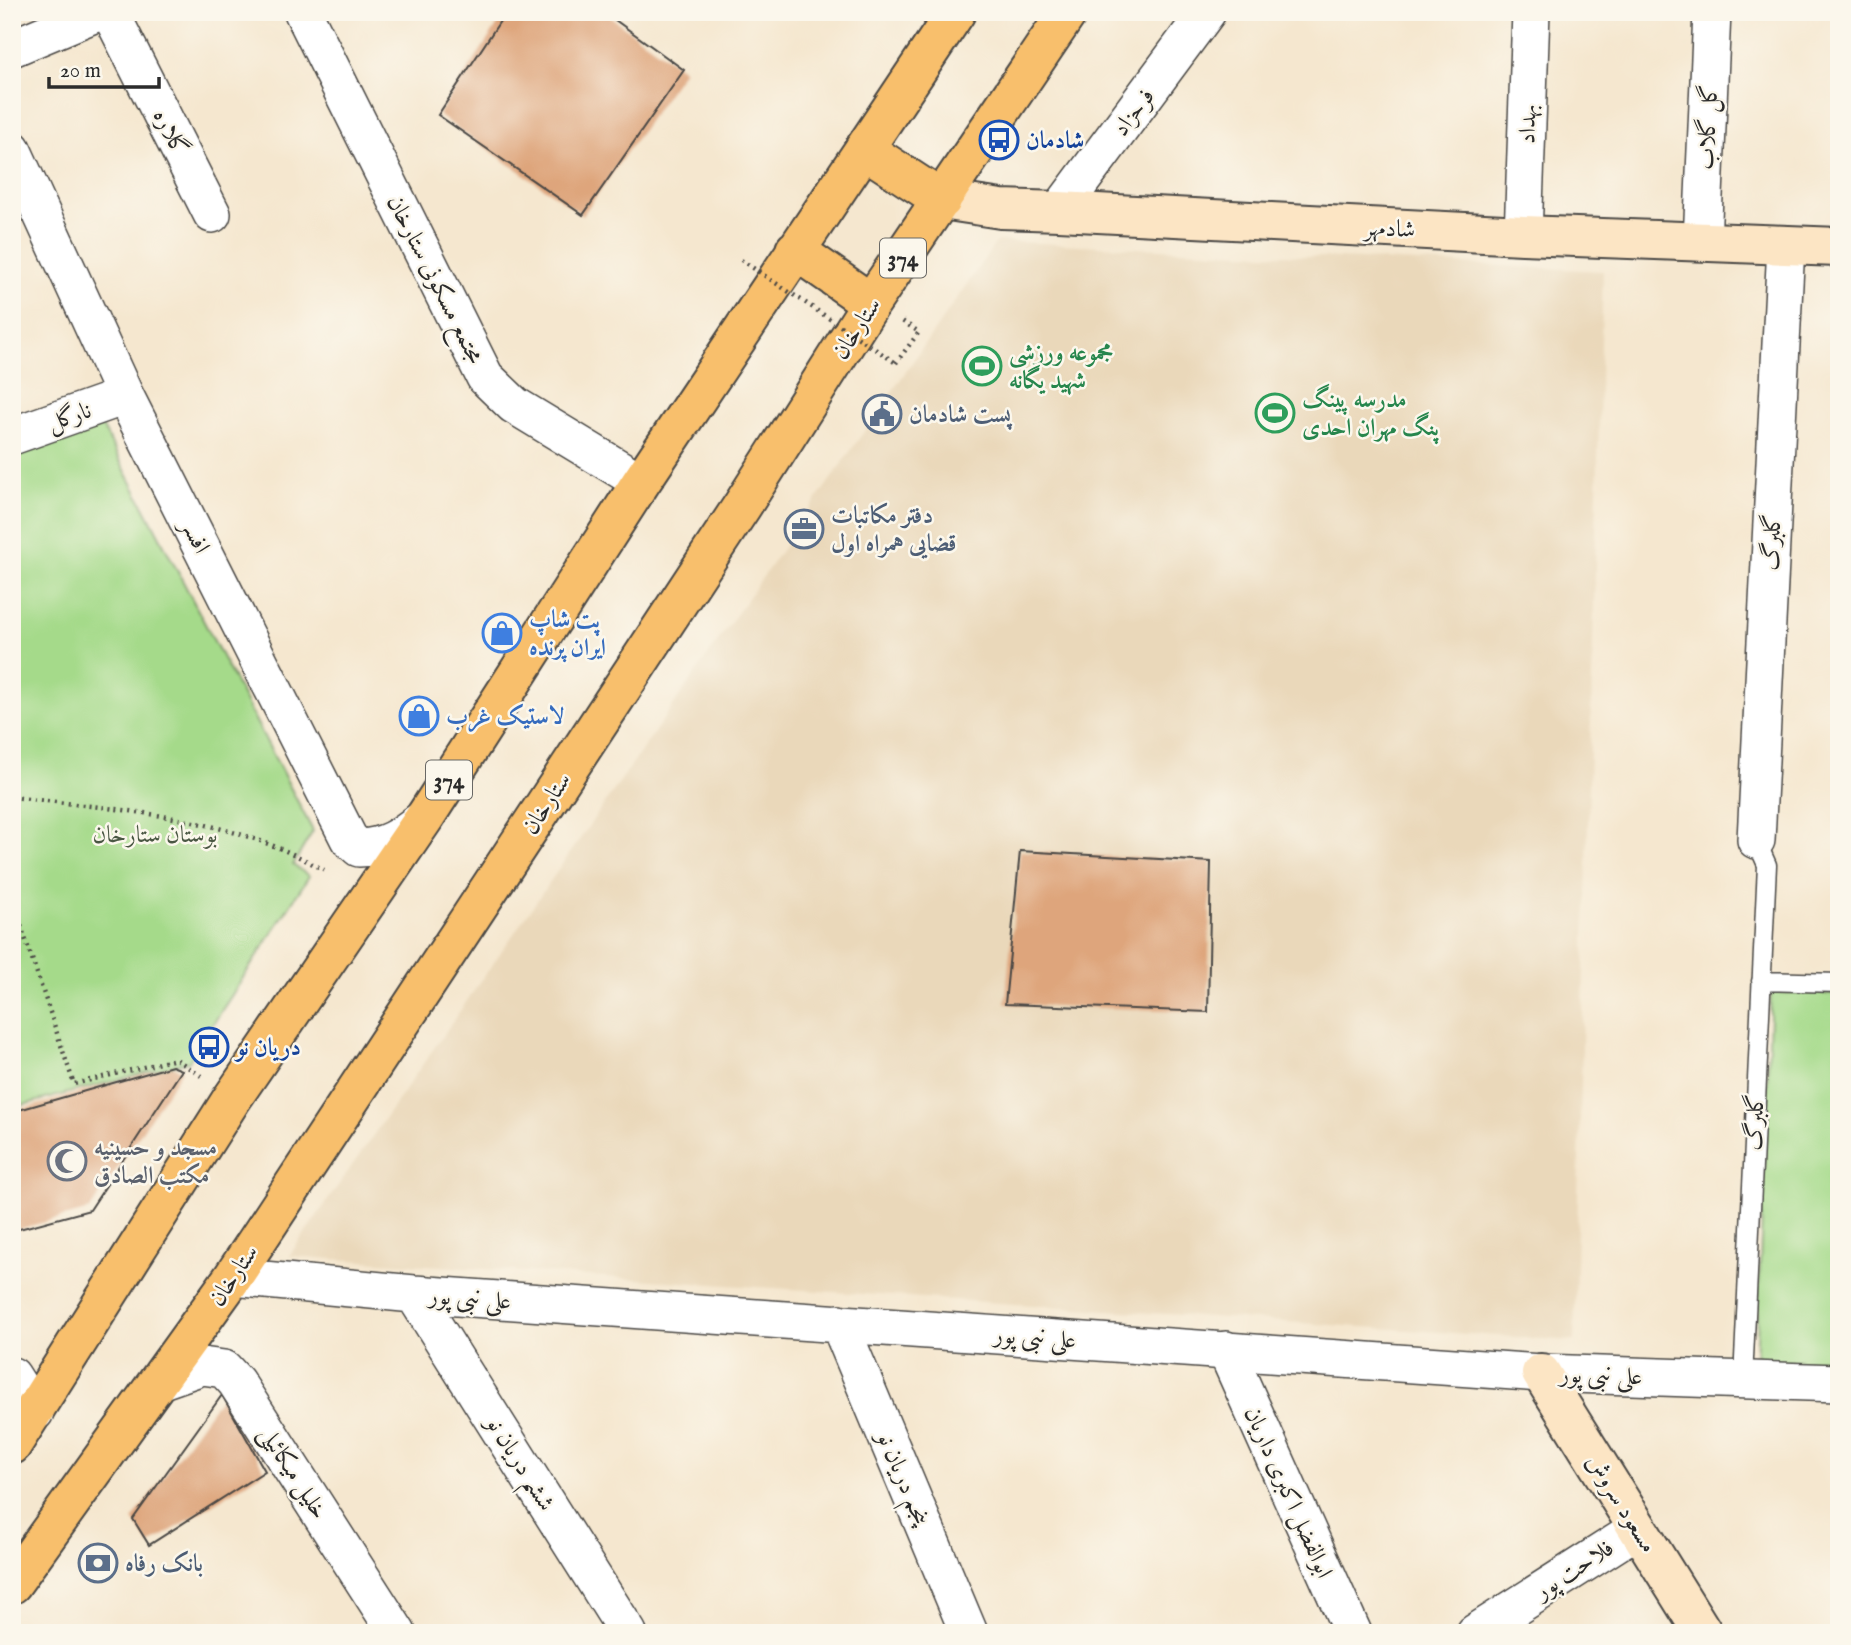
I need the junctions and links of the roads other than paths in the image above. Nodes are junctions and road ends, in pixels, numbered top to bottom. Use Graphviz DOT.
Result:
graph roads {
  1 [pos="98,12"];
  2 [pos="110,12"];
  3 [pos="303,12"];
  4 [pos="956,12"];
  5 [pos="1068,12"];
  6 [pos="1206,12"];
  7 [pos="1531,12"];
  8 [pos="1712,12"];
  9 [pos="12,48"];
  10 [pos="12,149"];
  11 [pos="864,149"];
  12 [pos="942,200"];
  13 [pos="1059,211"];
  14 [pos="212,214"];
  15 [pos="1523,235"];
  16 [pos="1702,242"];
  17 [pos="1786,245"];
  18 [pos="1839,247"];
  19 [pos="795,250"];
  20 [pos="871,303"];
  21 [pos="125,397"];
  22 [pos="12,436"];
  23 [pos="641,482"];
  24 [pos="425,817"];
  25 [pos="1761,852"];
  26 [pos="1761,981"];
  27 [pos="1839,983"];
  28 [pos="233,1277"];
  29 [pos="414,1294"];
  30 [pos="839,1323"];
  31 [pos="1226,1350"];
  32 [pos="1541,1373"];
  33 [pos="12,1376"];
  34 [pos="1743,1380"];
  35 [pos="159,1381"];
  36 [pos="1839,1383"];
  37 [pos="35,1412"];
  38 [pos="12,1445"];
  39 [pos="1638,1529"];
  40 [pos="12,1584"];
  41 [pos="397,1633"];
  42 [pos="628,1633"];
  43 [pos="969,1633"];
  44 [pos="1353,1633"];
  45 [pos="1475,1633"];
  46 [pos="1703,1633"];
  1 -- 9 [label="street"];
  2 -- 14 [label="street, گلاره"];
  3 -- 23 [label="street, مجتمع مسکونی ستارخان"];
  4 -- 11 [label="main road, 374"];
  5 -- 12 [label="main road, ستارخان / 374"];
  6 -- 13 [label="street, فرحزاد"];
  7 -- 15 [label="street, بهداد"];
  8 -- 16 [label="street, گل گلاب"];
  10 -- 21 [label="street, افسر"];
  11 -- 12 [label="main road"];
  11 -- 19 [label="main road, 374"];
  12 -- 13 [label="main road, شادمهر"];
  12 -- 20 [label="main road, ستارخان / 374"];
  13 -- 15 [label="main road, شادمهر"];
  15 -- 16 [label="main road, شادمهر"];
  16 -- 17 [label="main road, شادمهر"];
  17 -- 18 [label="main road, شادمهر"];
  17 -- 25 [label="street, گلبرگ"];
  19 -- 20 [label="main road"];
  19 -- 23 [label="main road, 374"];
  20 -- 28 [label="main road, ستارخان / 374"];
  21 -- 22 [label="street, نارگل"];
  21 -- 24 [label="street, افسر"];
  23 -- 24 [label="main road, 374"];
  24 -- 37 [label="main road, 374"];
  25 -- 26 [label="lane, گلبرگ"];
  26 -- 27 [label="lane"];
  26 -- 34 [label="lane, گلبرگ"];
  28 -- 29 [label="street, علی نبی پور"];
  28 -- 35 [label="main road, ستارخان / 374"];
  29 -- 30 [label="street, علی نبی پور"];
  29 -- 42 [label="street, ششم دریان نو"];
  30 -- 31 [label="street, علی نبی پور"];
  30 -- 43 [label="street, پنجم دریان‌ نو"];
  31 -- 32 [label="street, علی نبی پور"];
  31 -- 44 [label="street, ابوالفضل اکبری داریان"];
  32 -- 34 [label="street, علی نبی پور"];
  32 -- 39 [label="main road, مسعود سروش"];
  33 -- 37 [label="street"];
  34 -- 36 [label="street, علی نبی پور"];
  35 -- 40 [label="main road, ستارخان / 374"];
  35 -- 41 [label="street, خلیل میکائیلی"];
  37 -- 38 [label="main road, 374"];
  39 -- 45 [label="street, فلاحت پور"];
  39 -- 46 [label="main road, مسعود سروش"];
}
